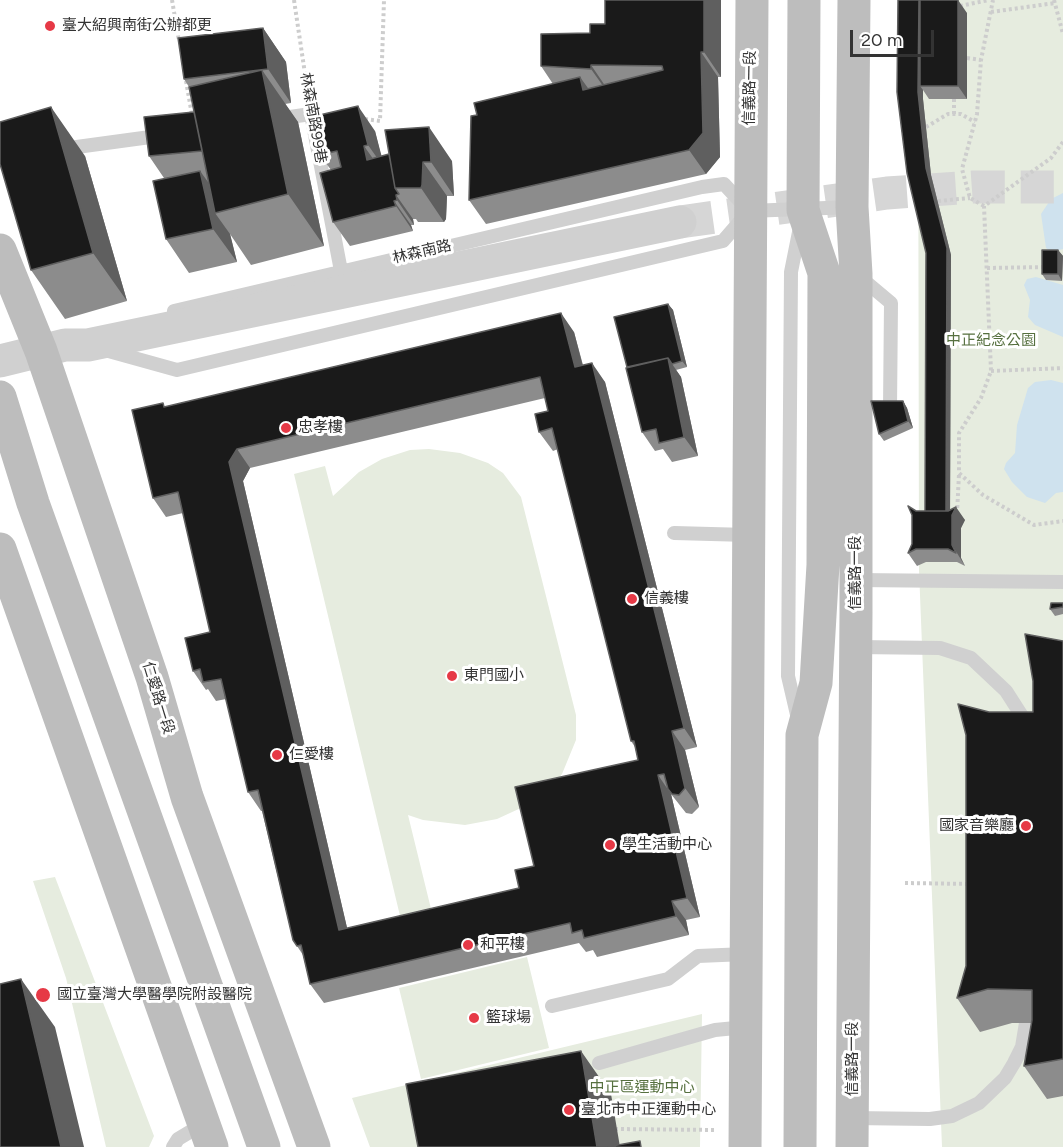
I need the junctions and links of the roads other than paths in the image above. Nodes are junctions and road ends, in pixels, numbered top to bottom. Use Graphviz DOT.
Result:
graph roads {
  1 [pos="752,0"];
  2 [pos="804,0"];
  3 [pos="854,0"];
  4 [pos="265,120"];
  5 [pos="194,130"];
  6 [pos="46,151"];
  7 [pos="852,207"];
  8 [pos="803,210"];
  9 [pos="749,212"];
  10 [pos="680,222"];
  11 [pos="0,250"];
  12 [pos="341,271"];
  13 [pos="856,274"];
  14 [pos="88,345"];
  15 [pos="41,351"];
  16 [pos="0,361"];
  17 [pos="0,397"];
  18 [pos="890,408"];
  19 [pos="674,534"];
  20 [pos="748,535"];
  21 [pos="0,549"];
  22 [pos="856,580"];
  23 [pos="1063,582"];
  24 [pos="856,647"];
  25 [pos="1028,746"];
  26 [pos="746,954"];
  27 [pos="552,1006"];
  28 [pos="1026,1023"];
  29 [pos="746,1027"];
  30 [pos="599,1063"];
  31 [pos="852,1133"];
  32 [pos="208,1135"];
  33 [pos="173,1147"];
  34 [pos="264,1147"];
  35 [pos="314,1147"];
  36 [pos="745,1147"];
  37 [pos="800,1147"];
  1 -- 9 [label="main road, 信義路一段"];
  2 -- 8 [label="main road"];
  3 -- 7 [label="main road, 信義路一段"];
  4 -- 12 [label="lane, 林森南路99巷"];
  5 -- 6 [label="lane"];
  7 -- 8 [label="lane"];
  7 -- 13 [label="main road, 信義路一段"];
  8 -- 9 [label="lane"];
  8 -- 37 [label="main road"];
  9 -- 12 [label="lane, 林森南路"];
  9 -- 14 [label="lane, 林森南路"];
  9 -- 20 [label="main road, 信義路一段"];
  10 -- 14 [label="street, 林森南路"];
  11 -- 15 [label="main road, 仁愛路一段"];
  12 -- 14 [label="lane, 林森南路"];
  13 -- 18 [label="lane"];
  13 -- 22 [label="main road, 信義路一段"];
  14 -- 15 [label="street, 林森南路"];
  15 -- 16 [label="street, 林森南路"];
  15 -- 35 [label="main road, 仁愛路一段"];
  17 -- 34 [label="main road"];
  19 -- 20 [label="lane"];
  20 -- 26 [label="main road, 信義路一段"];
  21 -- 32 [label="main road"];
  22 -- 23 [label="lane"];
  22 -- 24 [label="main road, 信義路一段"];
  24 -- 25 [label="lane"];
  24 -- 31 [label="main road, 信義路一段"];
  26 -- 27 [label="lane"];
  26 -- 29 [label="main road, 信義路一段"];
  28 -- 31 [label="lane"];
  29 -- 30 [label="lane"];
  29 -- 36 [label="main road, 信義路一段"];
  32 -- 33 [label="lane"];
}
